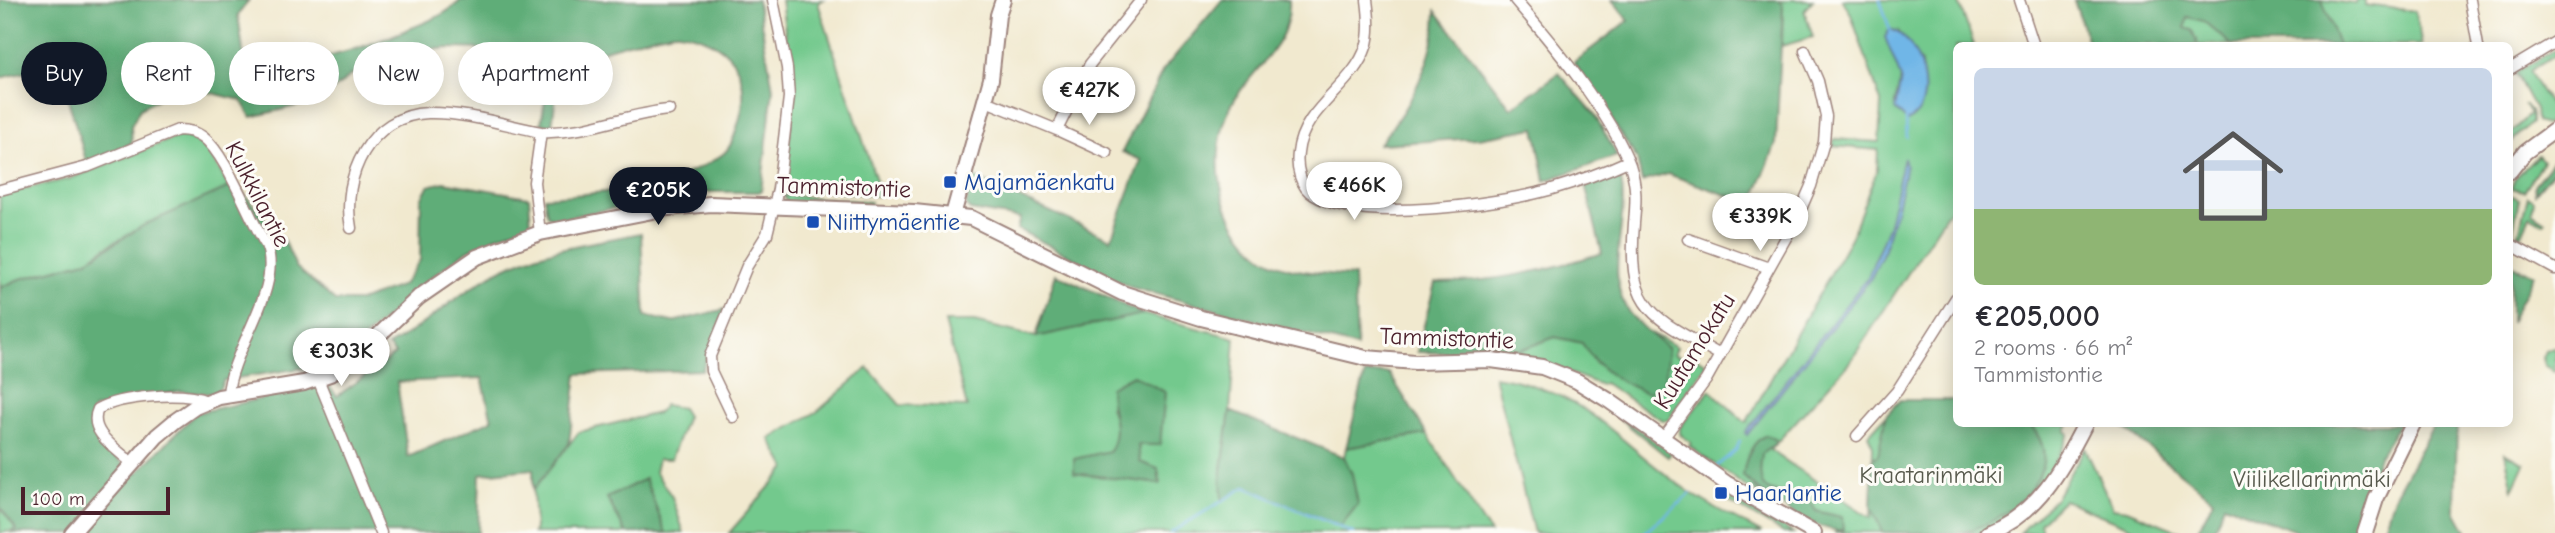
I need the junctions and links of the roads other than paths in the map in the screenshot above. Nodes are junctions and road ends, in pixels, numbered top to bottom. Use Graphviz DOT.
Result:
graph roads {
  1 [pos="773,0"];
  2 [pos="1003,0"];
  3 [pos="1141,0"];
  4 [pos="1367,0"];
  5 [pos="1515,0"];
  6 [pos="2019,0"];
  7 [pos="2470,0"];
  8 [pos="2033,42"];
  9 [pos="2477,42"];
  10 [pos="2555,42"];
  11 [pos="1805,51"];
  12 [pos="2513,67"];
  13 [pos="986,101"];
  14 [pos="669,110"];
  15 [pos="1057,130"];
  16 [pos="2555,130"];
  17 [pos="541,132"];
  18 [pos="1107,153"];
  19 [pos="1628,161"];
  20 [pos="2513,167"];
  21 [pos="0,190"];
  22 [pos="774,206"];
  23 [pos="953,215"];
  24 [pos="351,228"];
  25 [pos="540,233"];
  26 [pos="1688,239"];
  27 [pos="2513,246"];
  28 [pos="1769,268"];
  29 [pos="2555,270"];
  30 [pos="1953,303"];
  31 [pos="1720,355"];
  32 [pos="318,379"];
  33 [pos="228,394"];
  34 [pos="207,401"];
  35 [pos="733,417"];
  36 [pos="2083,427"];
  37 [pos="2411,427"];
  38 [pos="1857,436"];
  39 [pos="1662,440"];
  40 [pos="133,464"];
  41 [pos="72,533"];
  42 [pos="381,533"];
  43 [pos="1814,533"];
  44 [pos="1988,533"];
  45 [pos="2365,533"];
  1 -- 22 [label="street"];
  2 -- 13 [label="street"];
  3 -- 15 [label="street"];
  4 -- 19 [label="street"];
  5 -- 19 [label="street"];
  6 -- 8 [label="street"];
  7 -- 9 [label="street"];
  10 -- 12 [label="street"];
  11 -- 28 [label="street, Kuutamokatu"];
  13 -- 15 [label="street"];
  13 -- 23 [label="street"];
  14 -- 17 [label="street"];
  15 -- 18 [label="street"];
  16 -- 20 [label="street"];
  17 -- 24 [label="street"];
  17 -- 25 [label="street"];
  19 -- 31 [label="street"];
  21 -- 33 [label="street, Kulkkilantie"];
  22 -- 23 [label="street, Tammistontie"];
  22 -- 25 [label="street, Tammistontie"];
  22 -- 35 [label="street"];
  23 -- 39 [label="street, Tammistontie"];
  25 -- 32 [label="street, Tammistontie"];
  26 -- 28 [label="street"];
  27 -- 29 [label="street"];
  28 -- 31 [label="street, Kuutamokatu"];
  30 -- 38 [label="street"];
  31 -- 39 [label="street, Kuutamokatu"];
  32 -- 33 [label="street, Tammistontie"];
  32 -- 42 [label="street"];
  33 -- 34 [label="street, Tammistontie"];
  34 -- 40 [label="street, Tammistontie"];
  34 -- 40 [label="street"];
  36 -- 44 [label="street"];
  37 -- 45 [label="street"];
  39 -- 43 [label="street, Tammistontie"];
  40 -- 41 [label="street, Tammistontie"];
}
